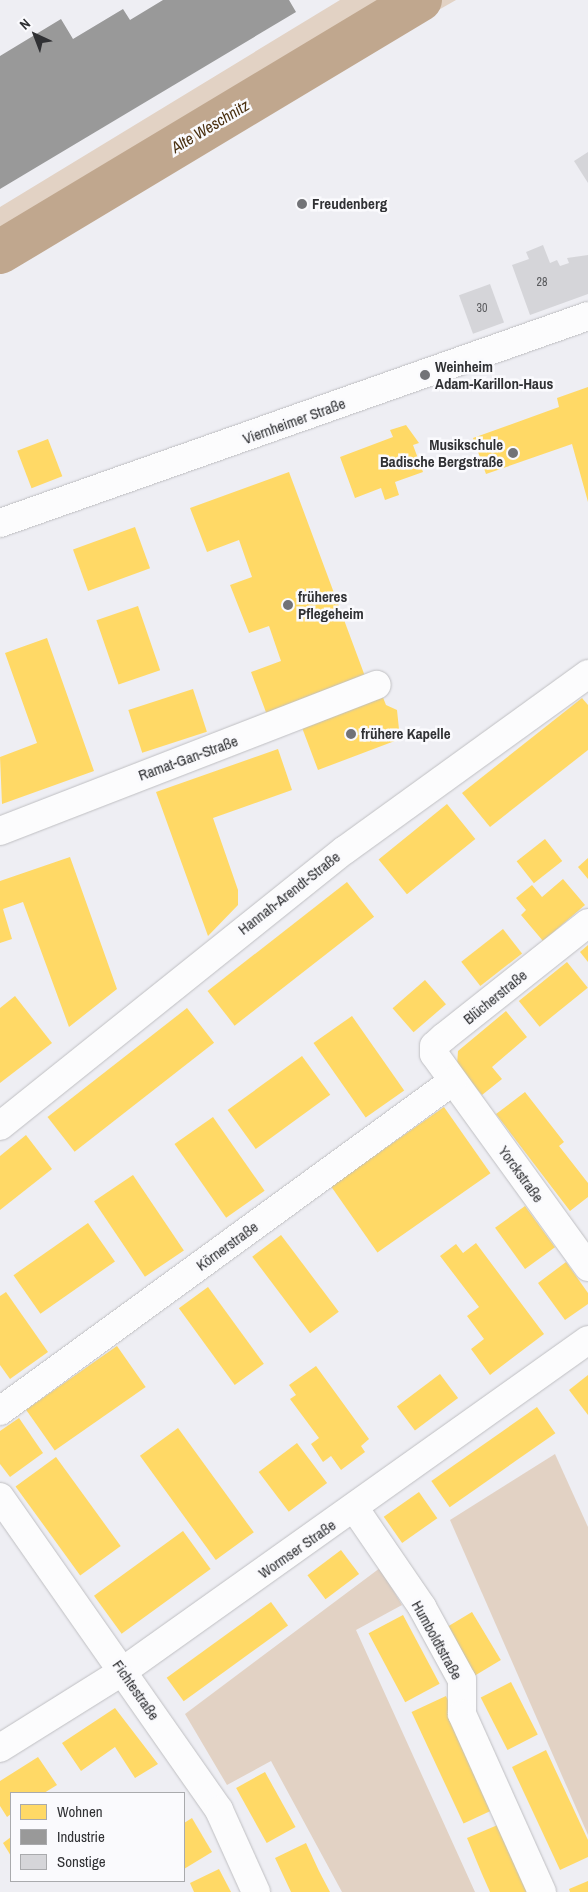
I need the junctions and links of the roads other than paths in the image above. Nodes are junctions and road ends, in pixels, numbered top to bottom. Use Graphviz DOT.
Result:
graph roads {
  1 [pos="588,316"];
  2 [pos="0,523"];
  3 [pos="588,674"];
  4 [pos="376,685"];
  5 [pos="0,831"];
  6 [pos="588,923"];
  7 [pos="453,1081"];
  8 [pos="0,1126"];
  9 [pos="588,1267"];
  10 [pos="588,1340"];
  11 [pos="0,1411"];
  12 [pos="0,1497"];
  13 [pos="355,1509"];
  14 [pos="123,1671"];
  15 [pos="0,1748"];
  16 [pos="256,1892"];
  17 [pos="542,1892"];
  1 -- 2 [label="street, Viernheimer Straße"];
  3 -- 8 [label="street, Hannah-Arendt-Straße"];
  4 -- 5 [label="street, Ramat-Gan-Straße"];
  6 -- 7 [label="street, Blücherstraße"];
  7 -- 9 [label="street, Yorckstraße"];
  7 -- 11 [label="street, Körnerstraße"];
  10 -- 13 [label="street, Wormser Straße"];
  12 -- 14 [label="street, Fichtestraße"];
  13 -- 14 [label="street, Wormser Straße"];
  13 -- 17 [label="street, Humboldtstraße"];
  14 -- 15 [label="street, Wormser Straße"];
  14 -- 16 [label="street, Fichtestraße"];
}
